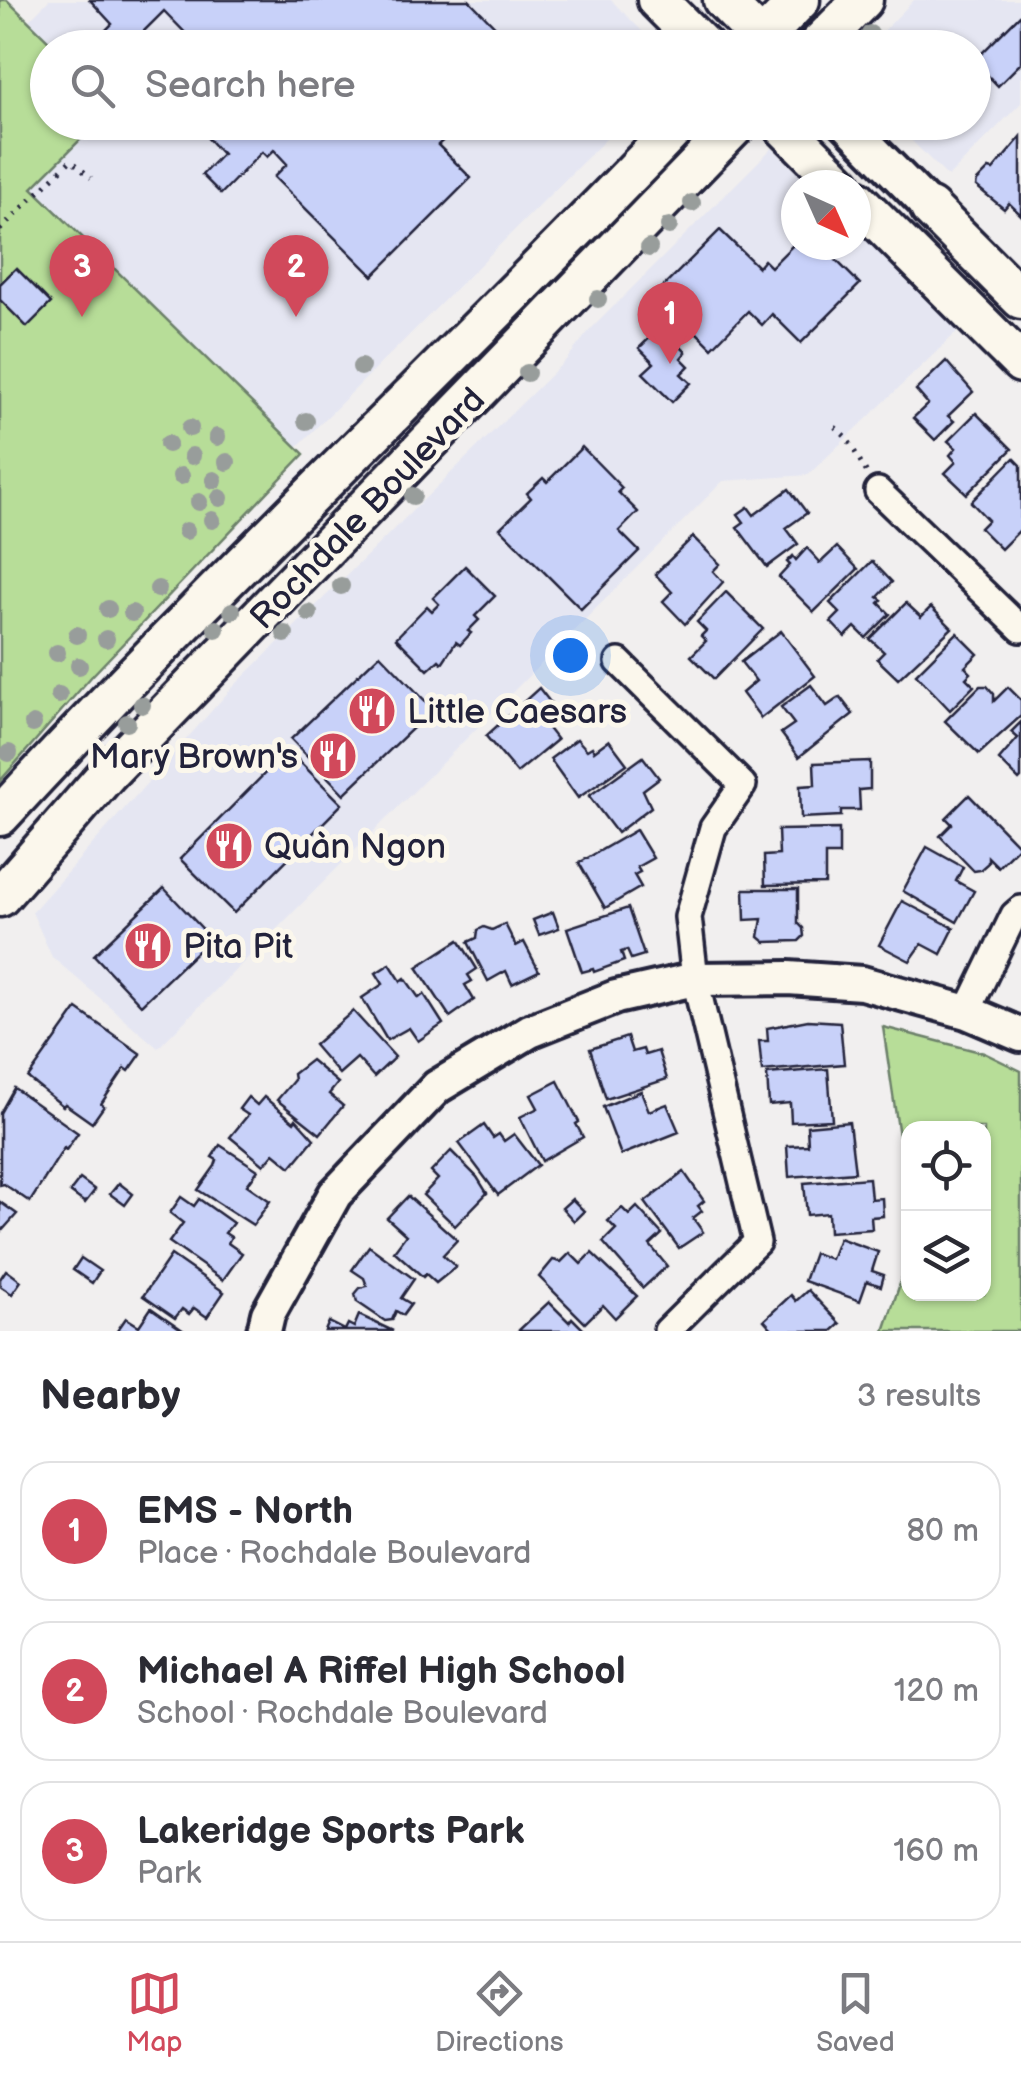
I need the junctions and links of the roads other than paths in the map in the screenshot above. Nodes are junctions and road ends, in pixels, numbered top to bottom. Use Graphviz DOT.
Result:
graph roads {
  1 [pos="658,0"];
  2 [pos="723,0"];
  3 [pos="800,0"];
  4 [pos="864,0"];
  5 [pos="687,30"];
  6 [pos="749,30"];
  7 [pos="775,30"];
  8 [pos="833,30"];
  9 [pos="662,140"];
  10 [pos="722,140"];
  11 [pos="797,140"];
  12 [pos="863,140"];
  13 [pos="827,170"];
  14 [pos="930,208"];
  15 [pos="871,214"];
  16 [pos="1021,298"];
  17 [pos="1021,362"];
  18 [pos="878,492"];
  19 [pos="1021,630"];
  20 [pos="620,662"];
  21 [pos="0,816"];
  22 [pos="0,898"];
  23 [pos="1021,908"];
  24 [pos="695,979"];
  25 [pos="967,1012"];
  26 [pos="1021,1035"];
  27 [pos="264,1331"];
  28 [pos="667,1331"];
  1 -- 5 [label="main road"];
  2 -- 6 [label="main road"];
  3 -- 7 [label="main road"];
  4 -- 8 [label="main road"];
  9 -- 21 [label="main road, Rochdale Boulevard"];
  10 -- 22 [label="main road, Rochdale Boulevard"];
  11 -- 13 [label="main road"];
  12 -- 14 [label="street"];
  14 -- 16 [label="main road"];
  15 -- 17 [label="main road"];
  18 -- 19 [label="street"];
  20 -- 24 [label="street"];
  23 -- 25 [label="street"];
  24 -- 25 [label="street"];
  24 -- 27 [label="street"];
  24 -- 28 [label="street"];
  25 -- 26 [label="street"];
}
